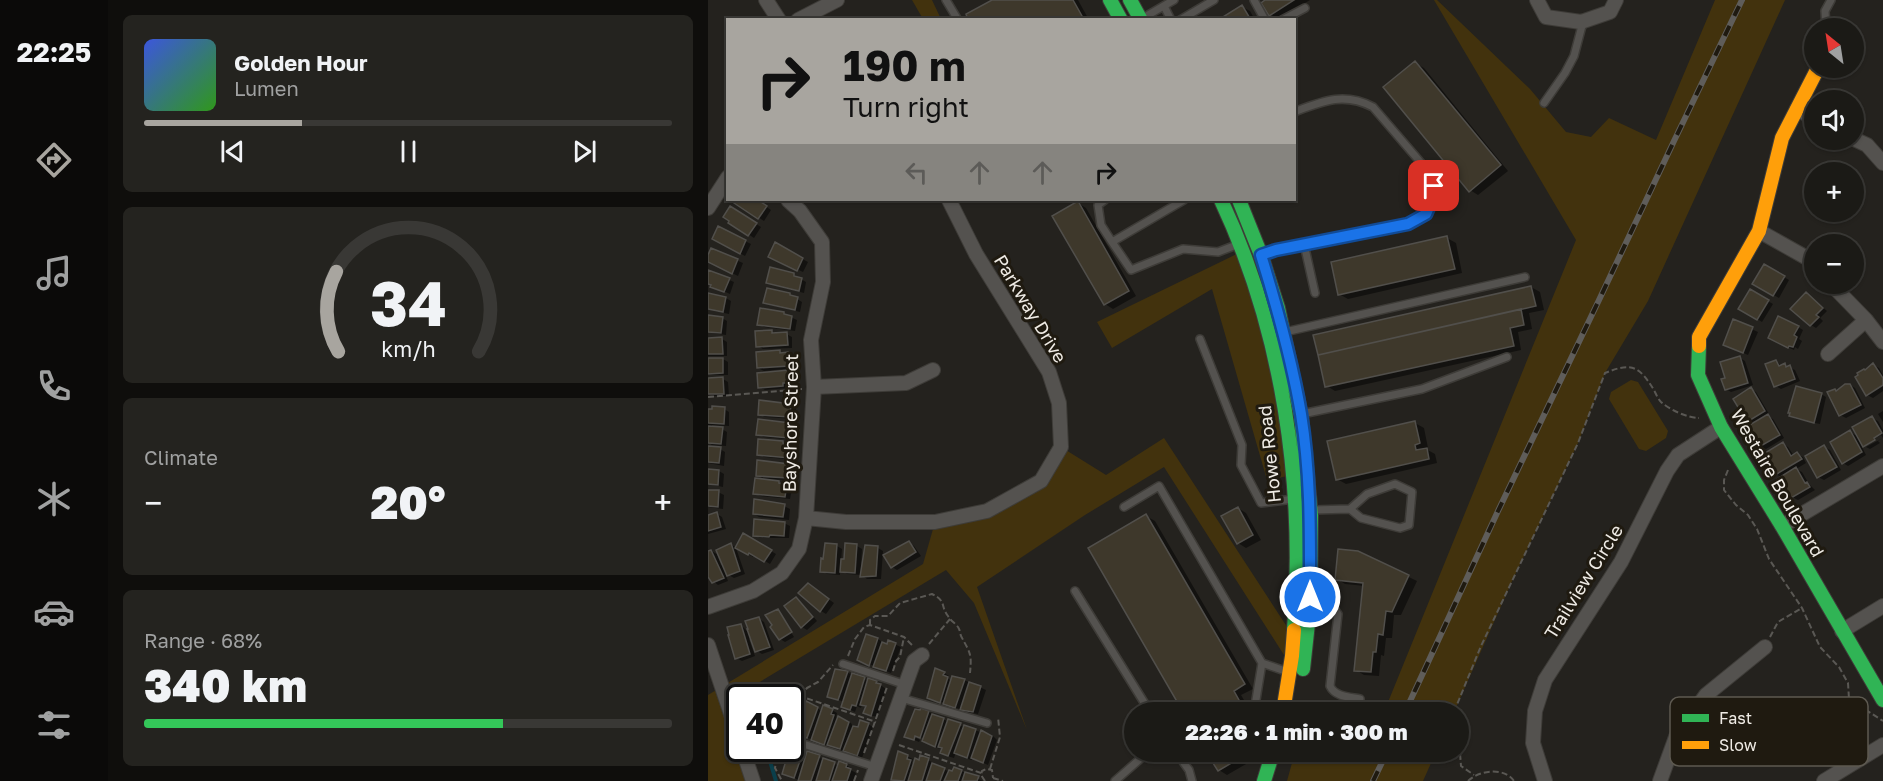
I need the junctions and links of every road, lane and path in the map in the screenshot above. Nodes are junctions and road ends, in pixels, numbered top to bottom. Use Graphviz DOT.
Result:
graph roads {
  1 [pos="766,0"];
  2 [pos="837,0"];
  3 [pos="947,0"];
  4 [pos="1110,0"];
  5 [pos="1130,0"];
  6 [pos="1174,0"];
  7 [pos="1214,0"];
  8 [pos="1254,0"];
  9 [pos="1537,0"];
  10 [pos="1830,0"];
  11 [pos="1164,6"];
  12 [pos="1613,6"];
  13 [pos="1305,8"];
  14 [pos="778,18"];
  15 [pos="802,18"];
  16 [pos="957,18"];
  17 [pos="1120,18"];
  18 [pos="1140,18"];
  19 [pos="1143,18"];
  20 [pos="1170,18"];
  21 [pos="1183,18"];
  22 [pos="1264,18"];
  23 [pos="1286,18"];
  24 [pos="1825,18"];
  25 [pos="1582,22"];
  26 [pos="1813,78"];
  27 [pos="1544,103"];
  28 [pos="1797,109"];
  29 [pos="1296,111"];
  30 [pos="1804,113"];
  31 [pos="1864,144"];
  32 [pos="1883,163"];
  33 [pos="726,180"];
  34 [pos="789,201"];
  35 [pos="950,201"];
  36 [pos="1104,201"];
  37 [pos="1182,201"];
  38 [pos="1221,201"];
  39 [pos="1239,201"];
  40 [pos="708,208"];
  41 [pos="1759,231"];
  42 [pos="1112,242"];
  43 [pos="1240,244"];
  44 [pos="1304,244"];
  45 [pos="1261,255"];
  46 [pos="1804,256"];
  47 [pos="1525,277"];
  48 [pos="1315,293"];
  49 [pos="1841,294"];
  50 [pos="1866,320"];
  51 [pos="1283,332"];
  52 [pos="1200,339"];
  53 [pos="1883,342"];
  54 [pos="1828,354"];
  55 [pos="1507,357"];
  56 [pos="933,370"];
  57 [pos="814,387"];
  58 [pos="708,397"];
  59 [pos="1301,415"];
  60 [pos="1721,428"];
  61 [pos="1709,436"];
  62 [pos="1883,466"];
  63 [pos="1729,467"];
  64 [pos="1293,499"];
  65 [pos="1124,507"];
  66 [pos="1350,509"];
  67 [pos="1310,510"];
  68 [pos="806,518"];
  69 [pos="1782,526"];
  70 [pos="1075,591"];
  71 [pos="1310,597"];
  72 [pos="1883,606"];
  73 [pos="708,607"];
  74 [pos="1802,608"];
  75 [pos="950,619"];
  76 [pos="870,625"];
  77 [pos="1842,631"];
  78 [pos="904,637"];
  79 [pos="708,645"];
  80 [pos="1765,647"];
  81 [pos="922,655"];
  82 [pos="1262,663"];
  83 [pos="844,664"];
  84 [pos="1290,672"];
  85 [pos="970,673"];
  86 [pos="890,680"];
  87 [pos="804,691"];
  88 [pos="903,692"];
  89 [pos="804,697"];
  90 [pos="1705,697"];
  91 [pos="1849,697"];
  92 [pos="726,699"];
  93 [pos="1360,699"];
  94 [pos="1883,700"];
  95 [pos="1144,702"];
  96 [pos="1256,702"];
  97 [pos="1285,702"];
  98 [pos="1297,702"];
  99 [pos="1458,702"];
  100 [pos="1868,711"];
  101 [pos="998,717"];
  102 [pos="1883,721"];
  103 [pos="874,722"];
  104 [pos="987,723"];
  105 [pos="888,734"];
  106 [pos="804,743"];
  107 [pos="1883,745"];
  108 [pos="1670,753"];
  109 [pos="1868,754"];
  110 [pos="747,762"];
  111 [pos="776,762"];
  112 [pos="861,762"];
  113 [pos="1137,762"];
  114 [pos="1183,762"];
  115 [pos="1270,762"];
  116 [pos="1282,762"];
  117 [pos="1461,762"];
  118 [pos="1849,766"];
  119 [pos="876,767"];
  120 [pos="990,769"];
  121 [pos="981,773"];
  122 [pos="1474,775"];
  123 [pos="993,778"];
  124 [pos="753,781"];
  125 [pos="783,781"];
  126 [pos="854,781"];
  127 [pos="871,781"];
  128 [pos="987,781"];
  129 [pos="1003,781"];
  130 [pos="1115,781"];
  131 [pos="1192,781"];
  132 [pos="1264,781"];
  133 [pos="1276,781"];
  134 [pos="1468,781"];
  135 [pos="1514,781"];
  136 [pos="1545,781"];
  137 [pos="1659,781"];
  138 [pos="1824,781"];
  1 -- 14 [label="street"];
  2 -- 15 [label="street"];
  3 -- 16 [label="lane"];
  4 -- 17 [label="street"];
  5 -- 18 [label="street"];
  6 -- 11 [label="lane"];
  7 -- 21 [label="lane"];
  8 -- 22 [label="lane"];
  9 -- 25 [label="street"];
  10 -- 24 [label="lane"];
  11 -- 19 [label="lane"];
  11 -- 20 [label="lane"];
  12 -- 25 [label="street"];
  13 -- 23 [label="lane"];
  25 -- 27 [label="lane"];
  26 -- 28 [label="street, Westaire Boulevard"];
  28 -- 30 [label="street"];
  28 -- 41 [label="street, Westaire Boulevard"];
  29 -- 44 [label="lane"];
  31 -- 32 [label="street"];
  33 -- 40 [label="street"];
  34 -- 57 [label="street, Bayshore Street"];
  35 -- 68 [label="street, Parkway Drive"];
  36 -- 42 [label="lane"];
  37 -- 42 [label="lane"];
  38 -- 43 [label="street, Howe Road"];
  39 -- 45 [label="street, Howe Road"];
  41 -- 46 [label="street"];
  41 -- 60 [label="street, Westaire Boulevard"];
  42 -- 43 [label="lane"];
  43 -- 64 [label="street, Howe Road"];
  44 -- 45 [label="lane"];
  44 -- 48 [label="lane"];
  45 -- 51 [label="street, Howe Road"];
  47 -- 51 [label="lane"];
  49 -- 50 [label="street"];
  50 -- 53 [label="street"];
  50 -- 54 [label="street"];
  51 -- 59 [label="street, Howe Road"];
  52 -- 64 [label="lane"];
  55 -- 59 [label="lane"];
  56 -- 57 [label="street"];
  57 -- 58 [label="path"];
  57 -- 68 [label="street, Bayshore Street"];
  59 -- 67 [label="street, Howe Road"];
  60 -- 61 [label="street, Trailview Circle"];
  60 -- 69 [label="street, Westaire Boulevard"];
  61 -- 99 [label="path"];
  61 -- 136 [label="street, Trailview Circle"];
  62 -- 69 [label="street"];
  63 -- 74 [label="path"];
  64 -- 84 [label="street, Howe Road"];
  65 -- 82 [label="lane"];
  66 -- 66 [label="lane"];
  66 -- 67 [label="lane"];
  67 -- 71 [label="street, Howe Road"];
  68 -- 73 [label="street, Bayshore Street"];
  69 -- 77 [label="street, Westaire Boulevard"];
  70 -- 95 [label="lane"];
  71 -- 93 [label="lane"];
  71 -- 98 [label="street, Howe Road"];
  72 -- 77 [label="street"];
  74 -- 80 [label="path"];
  74 -- 91 [label="path"];
  75 -- 76 [label="path"];
  75 -- 81 [label="path"];
  75 -- 85 [label="path"];
  76 -- 78 [label="path"];
  76 -- 83 [label="path"];
  77 -- 94 [label="street, Westaire Boulevard"];
  78 -- 81 [label="path"];
  78 -- 86 [label="path"];
  79 -- 92 [label="street"];
  80 -- 90 [label="street"];
  81 -- 88 [label="street"];
  82 -- 84 [label="lane"];
  82 -- 96 [label="lane"];
  83 -- 86 [label="lane"];
  83 -- 87 [label="path"];
  84 -- 97 [label="street, Howe Road"];
  86 -- 88 [label="lane"];
  86 -- 103 [label="path"];
  88 -- 104 [label="lane"];
  88 -- 105 [label="street"];
  89 -- 103 [label="path"];
  100 -- 102 [label="path"];
  101 -- 120 [label="path"];
  103 -- 105 [label="path"];
  103 -- 112 [label="path"];
  105 -- 119 [label="street"];
  105 -- 121 [label="path"];
  106 -- 112 [label="lane"];
  107 -- 109 [label="street"];
  108 -- 137 [label="street"];
  110 -- 124 [label="street"];
  111 -- 125 [label="path"];
  112 -- 119 [label="lane"];
  112 -- 126 [label="path"];
  113 -- 130 [label="lane"];
  114 -- 131 [label="lane"];
  115 -- 132 [label="street"];
  116 -- 133 [label="street"];
  117 -- 122 [label="path"];
  118 -- 138 [label="street"];
  119 -- 127 [label="street"];
  120 -- 121 [label="path"];
  120 -- 123 [label="path"];
  121 -- 128 [label="path"];
  122 -- 134 [label="path"];
  122 -- 135 [label="path"];
  123 -- 128 [label="path"];
  123 -- 129 [label="path"];
}
